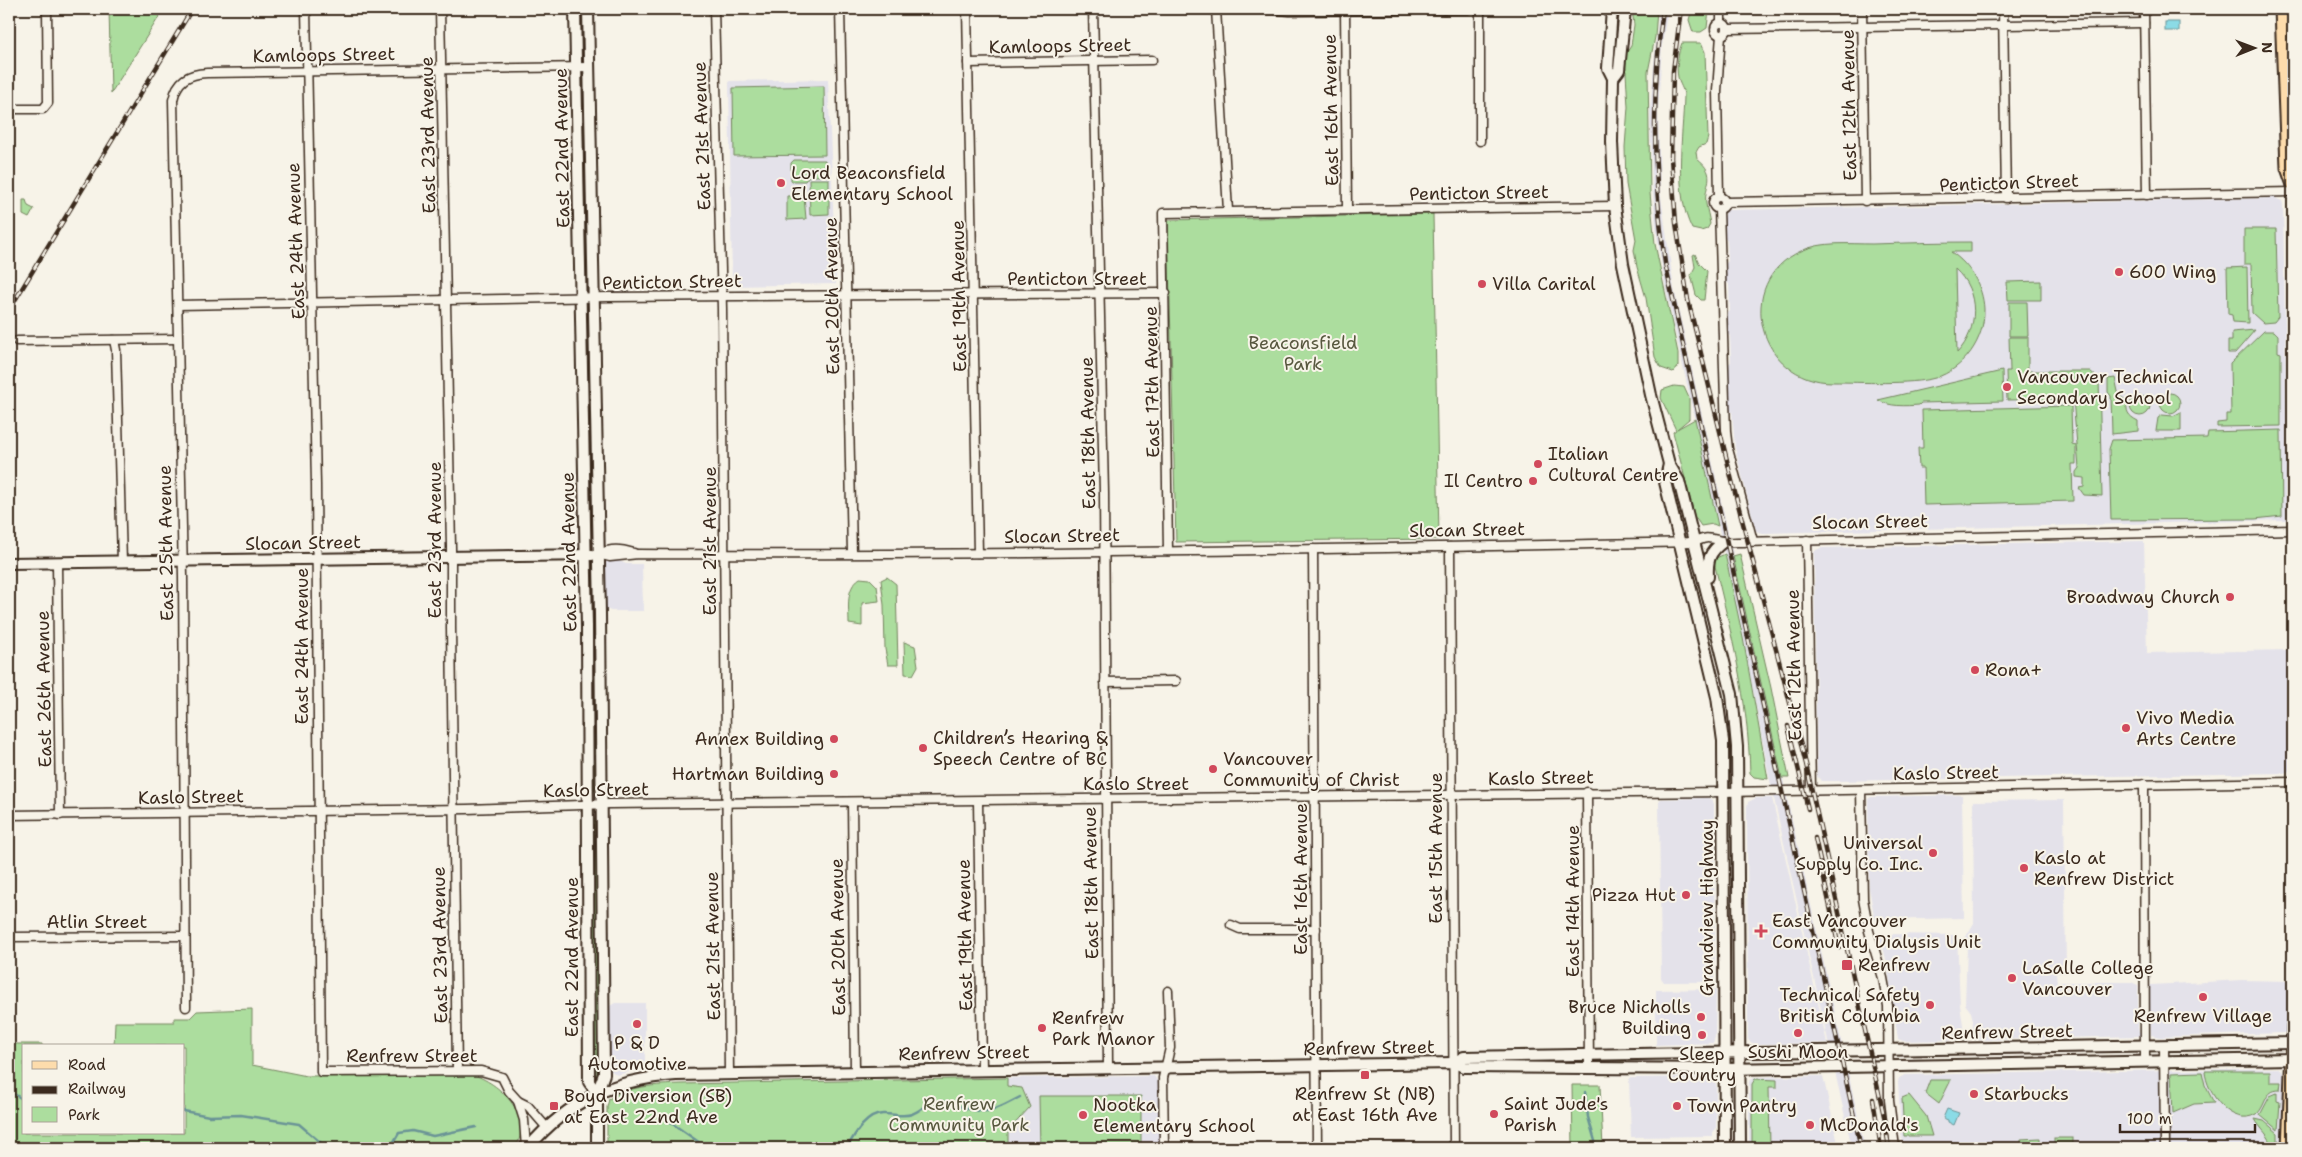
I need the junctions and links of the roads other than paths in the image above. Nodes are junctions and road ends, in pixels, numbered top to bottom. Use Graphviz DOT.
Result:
graph roads {
  1 [pos="47,9"];
  2 [pos="306,9"];
  3 [pos="440,9"];
  4 [pos="576,9"];
  5 [pos="588,9"];
  6 [pos="714,9"];
  7 [pos="840,9"];
  8 [pos="967,9"];
  9 [pos="1093,9"];
  10 [pos="1216,9"];
  11 [pos="1268,9"];
  12 [pos="1395,9"];
  13 [pos="1468,9"];
  14 [pos="1480,9"];
  15 [pos="1612,9"];
  16 [pos="1625,9"];
  17 [pos="1720,9"];
  18 [pos="1862,9"];
  19 [pos="2003,9"];
  20 [pos="2144,9"];
  21 [pos="2281,9"];
  22 [pos="1345,10"];
  23 [pos="1721,22"];
  24 [pos="2144,23"];
  25 [pos="2004,25"];
  26 [pos="2288,26"];
  27 [pos="1862,28"];
  28 [pos="1727,29"];
  29 [pos="1721,35"];
  30 [pos="1152,60"];
  31 [pos="1094,61"];
  32 [pos="968,63"];
  33 [pos="577,67"];
  34 [pos="589,67"];
  35 [pos="442,69"];
  36 [pos="307,70"];
  37 [pos="1613,78"];
  38 [pos="181,81"];
  39 [pos="9,109"];
  40 [pos="1480,141"];
  41 [pos="2293,184"];
  42 [pos="2293,192"];
  43 [pos="2147,194"];
  44 [pos="2006,198"];
  45 [pos="1866,201"];
  46 [pos="1721,202"];
  47 [pos="1615,206"];
  48 [pos="1347,209"];
  49 [pos="1228,211"];
  50 [pos="1163,213"];
  51 [pos="1166,293"];
  52 [pos="974,294"];
  53 [pos="1100,294"];
  54 [pos="722,296"];
  55 [pos="848,296"];
  56 [pos="582,298"];
  57 [pos="595,298"];
  58 [pos="447,300"];
  59 [pos="313,302"];
  60 [pos="178,305"];
  61 [pos="178,338"];
  62 [pos="114,340"];
  63 [pos="17,341"];
  64 [pos="1669,464"];
  65 [pos="2293,530"];
  66 [pos="1807,540"];
  67 [pos="1753,541"];
  68 [pos="1695,542"];
  69 [pos="1723,542"];
  70 [pos="1679,543"];
  71 [pos="1450,547"];
  72 [pos="1313,549"];
  73 [pos="1168,551"];
  74 [pos="1105,552"];
  75 [pos="978,553"];
  76 [pos="598,554"];
  77 [pos="852,554"];
  78 [pos="586,555"];
  79 [pos="726,555"];
  80 [pos="451,557"];
  81 [pos="317,559"];
  82 [pos="183,561"];
  83 [pos="122,562"];
  84 [pos="9,563"];
  85 [pos="58,563"];
  86 [pos="1711,606"];
  87 [pos="1176,681"];
  88 [pos="1105,682"];
  89 [pos="2293,782"];
  90 [pos="2144,784"];
  91 [pos="1810,790"];
  92 [pos="1860,790"];
  93 [pos="1587,792"];
  94 [pos="1723,792"];
  95 [pos="1738,792"];
  96 [pos="1450,795"];
  97 [pos="1315,797"];
  98 [pos="1105,799"];
  99 [pos="978,801"];
  100 [pos="852,802"];
  101 [pos="587,804"];
  102 [pos="602,804"];
  103 [pos="726,804"];
  104 [pos="452,809"];
  105 [pos="318,811"];
  106 [pos="184,814"];
  107 [pos="9,815"];
  108 [pos="60,815"];
  109 [pos="1231,925"];
  110 [pos="1316,928"];
  111 [pos="185,936"];
  112 [pos="9,938"];
  113 [pos="1168,991"];
  114 [pos="186,1007"];
  115 [pos="2293,1025"];
  116 [pos="2293,1043"];
  117 [pos="2145,1045"];
  118 [pos="2164,1045"];
  119 [pos="1888,1051"];
  120 [pos="1724,1053"];
  121 [pos="1739,1053"];
  122 [pos="1589,1056"];
  123 [pos="2292,1059"];
  124 [pos="2164,1060"];
  125 [pos="2145,1061"];
  126 [pos="1453,1063"];
  127 [pos="1316,1064"];
  128 [pos="1166,1066"];
  129 [pos="1888,1066"];
  130 [pos="1108,1067"];
  131 [pos="982,1069"];
  132 [pos="1589,1069"];
  133 [pos="1724,1069"];
  134 [pos="1739,1069"];
  135 [pos="855,1071"];
  136 [pos="321,1072"];
  137 [pos="457,1072"];
  138 [pos="729,1073"];
  139 [pos="597,1093"];
  140 [pos="518,1101"];
  141 [pos="547,1128"];
  142 [pos="527,1148"];
  143 [pos="597,1148"];
  144 [pos="1164,1148"];
  145 [pos="1317,1148"];
  146 [pos="1454,1148"];
  147 [pos="1725,1148"];
  148 [pos="1740,1148"];
  149 [pos="1895,1148"];
  150 [pos="2165,1148"];
  151 [pos="2288,1148"];
  1 -- 39 [label="street"];
  2 -- 36 [label="street, East 24th Avenue"];
  3 -- 35 [label="street, East 23rd Avenue"];
  4 -- 33 [label="street, East 22nd Avenue"];
  5 -- 34 [label="street, East 22nd Avenue"];
  6 -- 54 [label="street, East 21st Avenue"];
  7 -- 55 [label="street, East 20th Avenue"];
  8 -- 32 [label="street, East 19th Avenue"];
  9 -- 31 [label="street, East 18th Avenue"];
  10 -- 49 [label="street"];
  11 -- 22 [label="street"];
  12 -- 13 [label="street"];
  12 -- 22 [label="street"];
  14 -- 40 [label="street"];
  15 -- 37 [label="street"];
  16 -- 37 [label="street"];
  17 -- 23 [label="street"];
  18 -- 27 [label="street, East 12th Avenue"];
  19 -- 25 [label="street"];
  20 -- 24 [label="street"];
  21 -- 26 [label="main road"];
  22 -- 48 [label="street, East 16th Avenue"];
  23 -- 28 [label="street"];
  23 -- 29 [label="street"];
  24 -- 25 [label="street"];
  24 -- 43 [label="street"];
  25 -- 27 [label="street"];
  25 -- 44 [label="street"];
  26 -- 41 [label="main road"];
  27 -- 28 [label="street"];
  27 -- 45 [label="street, East 12th Avenue"];
  28 -- 29 [label="street"];
  29 -- 46 [label="street"];
  30 -- 31 [label="street, Kamloops Street"];
  31 -- 32 [label="street, Kamloops Street"];
  31 -- 53 [label="street, East 18th Avenue"];
  32 -- 52 [label="street, East 19th Avenue"];
  33 -- 34 [label="street, Kamloops Street"];
  33 -- 35 [label="street, Kamloops Street"];
  33 -- 56 [label="street, East 22nd Avenue"];
  34 -- 57 [label="street, East 22nd Avenue"];
  35 -- 36 [label="street, Kamloops Street"];
  35 -- 58 [label="street, East 23rd Avenue"];
  36 -- 38 [label="street, Kamloops Street"];
  36 -- 59 [label="street, East 24th Avenue"];
  37 -- 47 [label="street"];
  38 -- 60 [label="street, East 25th Avenue"];
  42 -- 43 [label="street, Penticton Street"];
  43 -- 44 [label="street, Penticton Street"];
  44 -- 45 [label="street, Penticton Street"];
  45 -- 46 [label="street, Penticton Street"];
  46 -- 67 [label="street"];
  47 -- 48 [label="street, Penticton Street"];
  47 -- 64 [label="street"];
  48 -- 49 [label="street, Penticton Street"];
  49 -- 50 [label="street, Penticton Street"];
  50 -- 51 [label="street, East 17th Avenue"];
  51 -- 53 [label="street, Penticton Street"];
  51 -- 73 [label="street, East 17th Avenue"];
  52 -- 53 [label="street, Penticton Street"];
  52 -- 55 [label="street, Penticton Street"];
  52 -- 75 [label="street, East 19th Avenue"];
  53 -- 74 [label="street, East 18th Avenue"];
  54 -- 55 [label="street, Penticton Street"];
  54 -- 57 [label="street, Penticton Street"];
  54 -- 79 [label="street, East 21st Avenue"];
  55 -- 77 [label="street, East 20th Avenue"];
  56 -- 57 [label="street, Penticton Street"];
  56 -- 58 [label="street, Penticton Street"];
  56 -- 78 [label="street, East 22nd Avenue"];
  57 -- 76 [label="street, East 22nd Avenue"];
  58 -- 59 [label="street, Penticton Street"];
  58 -- 80 [label="street, East 23rd Avenue"];
  59 -- 60 [label="street, Penticton Street"];
  59 -- 81 [label="street, East 24th Avenue"];
  60 -- 61 [label="street, East 25th Avenue"];
  61 -- 62 [label="street"];
  61 -- 82 [label="street, East 25th Avenue"];
  62 -- 63 [label="street"];
  62 -- 83 [label="street"];
  64 -- 68 [label="street"];
  64 -- 70 [label="street, Grandview Highway"];
  65 -- 66 [label="street, Slocan Street"];
  66 -- 67 [label="street, Slocan Street"];
  66 -- 91 [label="street, East 12th Avenue"];
  67 -- 69 [label="street, Slocan Street"];
  68 -- 69 [label="street, Slocan Street"];
  68 -- 70 [label="street, Slocan Street"];
  68 -- 86 [label="street"];
  69 -- 86 [label="street"];
  70 -- 71 [label="street, Slocan Street"];
  70 -- 94 [label="street, Grandview Highway"];
  71 -- 72 [label="street, Slocan Street"];
  71 -- 96 [label="street, East 15th Avenue"];
  72 -- 73 [label="street, Slocan Street"];
  72 -- 97 [label="street, East 16th Avenue"];
  73 -- 74 [label="street, Slocan Street"];
  74 -- 75 [label="street, Slocan Street"];
  74 -- 88 [label="street, East 18th Avenue"];
  75 -- 77 [label="street, Slocan Street"];
  76 -- 78 [label="street, Slocan Street"];
  76 -- 79 [label="street, Slocan Street"];
  76 -- 102 [label="street, East 22nd Avenue"];
  77 -- 79 [label="street, Slocan Street"];
  78 -- 80 [label="street, Slocan Street"];
  78 -- 101 [label="street, East 22nd Avenue"];
  79 -- 103 [label="street, East 21st Avenue"];
  80 -- 81 [label="street, Slocan Street"];
  80 -- 104 [label="street, East 23rd Avenue"];
  81 -- 82 [label="street, Slocan Street"];
  81 -- 105 [label="street, East 24th Avenue"];
  82 -- 83 [label="street, Slocan Street"];
  82 -- 106 [label="street, East 25th Avenue"];
  83 -- 85 [label="street, Slocan Street"];
  84 -- 85 [label="street, Slocan Street"];
  85 -- 108 [label="street, East 26th Avenue"];
  86 -- 95 [label="street, Grandview Highway"];
  87 -- 88 [label="street"];
  88 -- 98 [label="street, East 18th Avenue"];
  89 -- 90 [label="street, Kaslo Street"];
  90 -- 92 [label="street, Kaslo Street"];
  90 -- 117 [label="street"];
  91 -- 92 [label="street, Kaslo Street"];
  91 -- 95 [label="street, Kaslo Street"];
  92 -- 119 [label="street"];
  93 -- 94 [label="street, Kaslo Street"];
  93 -- 96 [label="street, Kaslo Street"];
  93 -- 122 [label="street, East 14th Avenue"];
  94 -- 95 [label="street, Kaslo Street"];
  94 -- 120 [label="street, Grandview Highway"];
  95 -- 121 [label="street, Grandview Highway"];
  96 -- 97 [label="street, Kaslo Street"];
  96 -- 126 [label="street, East 15th Avenue"];
  97 -- 98 [label="street, Kaslo Street"];
  97 -- 110 [label="street, East 16th Avenue"];
  98 -- 99 [label="street, Kaslo Street"];
  98 -- 130 [label="street, East 18th Avenue"];
  99 -- 100 [label="street, Kaslo Street"];
  99 -- 131 [label="street, East 19th Avenue"];
  100 -- 103 [label="street, Kaslo Street"];
  100 -- 135 [label="street, East 20th Avenue"];
  101 -- 102 [label="street, Kaslo Street"];
  101 -- 104 [label="street, Kaslo Street"];
  101 -- 139 [label="street, East 22nd Avenue"];
  102 -- 103 [label="street, Kaslo Street"];
  102 -- 139 [label="street, East 22nd Avenue"];
  103 -- 138 [label="street, East 21st Avenue"];
  104 -- 105 [label="street, Kaslo Street"];
  104 -- 137 [label="street, East 23rd Avenue"];
  105 -- 106 [label="street, Kaslo Street"];
  105 -- 136 [label="street, East 24th Avenue"];
  106 -- 108 [label="street, Kaslo Street"];
  106 -- 111 [label="street, East 25th Avenue"];
  107 -- 108 [label="street, Kaslo Street"];
  109 -- 110 [label="street"];
  110 -- 127 [label="street, East 16th Avenue"];
  111 -- 112 [label="street, Atlin Street"];
  111 -- 114 [label="street, East 25th Avenue"];
  113 -- 128 [label="street"];
  115 -- 116 [label="main road"];
  116 -- 118 [label="street, Renfrew Street"];
  116 -- 123 [label="main road"];
  117 -- 118 [label="street, Renfrew Street"];
  117 -- 119 [label="street, Renfrew Street"];
  117 -- 125 [label="street"];
  118 -- 124 [label="street"];
  119 -- 121 [label="street, Renfrew Street"];
  119 -- 129 [label="street"];
  120 -- 121 [label="street, Renfrew Street"];
  120 -- 122 [label="street, Renfrew Street"];
  120 -- 133 [label="street, Grandview Highway"];
  121 -- 134 [label="street, Grandview Highway"];
  122 -- 126 [label="street, Renfrew Street"];
  122 -- 132 [label="street, East 14th Avenue"];
  123 -- 124 [label="street, Renfrew Street"];
  123 -- 151 [label="main road"];
  124 -- 125 [label="street, Renfrew Street"];
  124 -- 150 [label="street"];
  125 -- 129 [label="street, Renfrew Street"];
  126 -- 127 [label="street, Renfrew Street"];
  126 -- 132 [label="street, Renfrew Street"];
  126 -- 146 [label="street, East 15th Avenue"];
  127 -- 128 [label="street, Renfrew Street"];
  127 -- 145 [label="street, East 16th Avenue"];
  128 -- 130 [label="street, Renfrew Street"];
  128 -- 144 [label="street"];
  129 -- 134 [label="street, Renfrew Street"];
  129 -- 149 [label="street"];
  130 -- 131 [label="street, Renfrew Street"];
  131 -- 135 [label="street, Renfrew Street"];
  132 -- 133 [label="street, Renfrew Street"];
  133 -- 134 [label="street, Renfrew Street"];
  133 -- 147 [label="street, Grandview Highway"];
  134 -- 148 [label="street, Grandview Highway"];
  135 -- 138 [label="street, Renfrew Street"];
  136 -- 137 [label="street, Renfrew Street"];
  137 -- 140 [label="street, Renfrew Street"];
  138 -- 139 [label="street, Renfrew Street"];
  139 -- 141 [label="street, Renfrew Street"];
  139 -- 143 [label="street, East 22nd Avenue"];
  140 -- 141 [label="street, Renfrew Street"];
  140 -- 142 [label="street, Renfrew Street"];
  141 -- 142 [label="street, Renfrew Street"];
}
